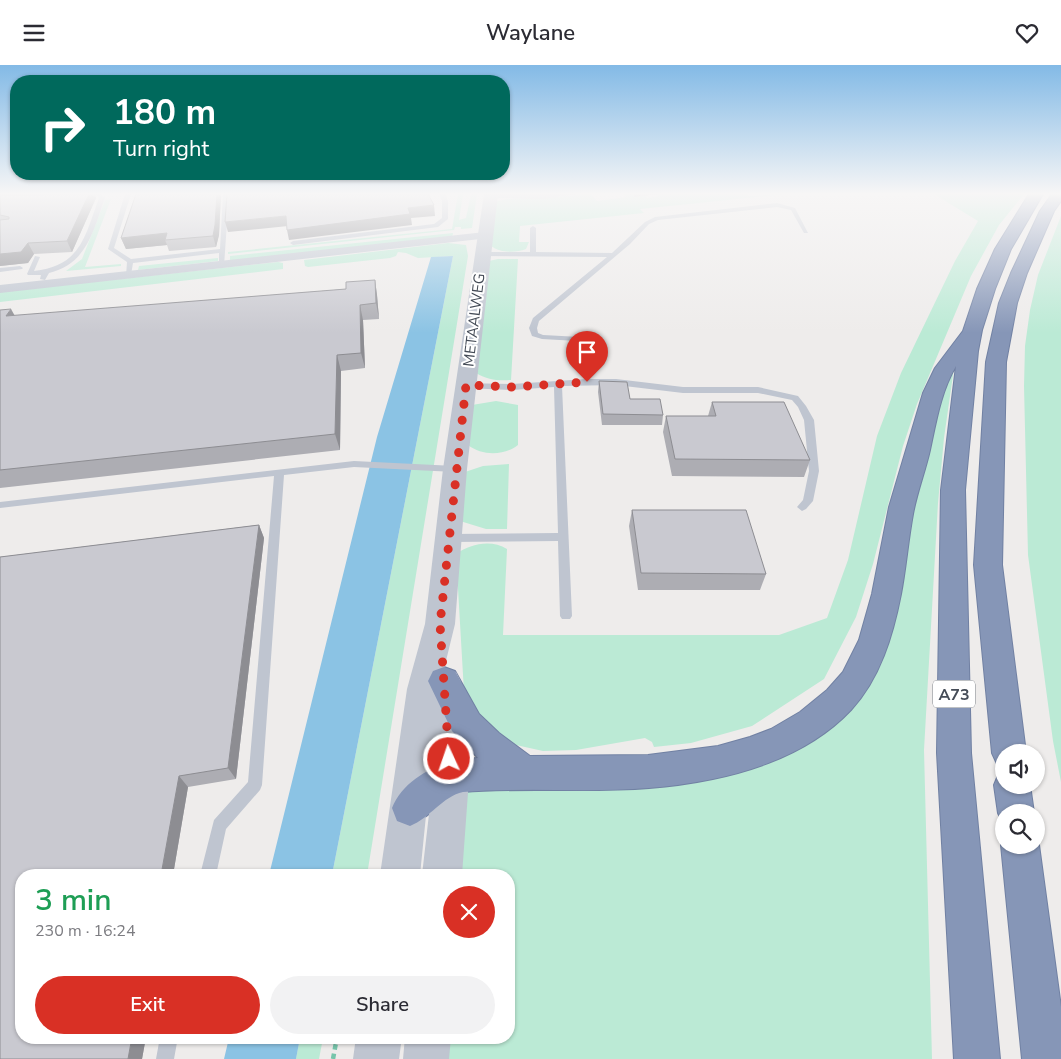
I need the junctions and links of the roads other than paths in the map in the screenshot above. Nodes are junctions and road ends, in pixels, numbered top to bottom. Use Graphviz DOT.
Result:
graph roads {
  1 [pos="84,240"];
  2 [pos="114,240"];
  3 [pos="223,240"];
  4 [pos="314,240"];
  5 [pos="485,240"];
  6 [pos="533,240"];
  7 [pos="630,240"];
  8 [pos="1008,240"];
  9 [pos="1034,240"];
  10 [pos="292,243"];
  11 [pos="484,245"];
  12 [pos="222,251"];
  13 [pos="533,255"];
  14 [pos="612,255"];
  15 [pos="37,257"];
  16 [pos="130,261"];
  17 [pos="222,265"];
  18 [pos="20,268"];
  19 [pos="0,270"];
  20 [pos="46,272"];
  21 [pos="128,275"];
  22 [pos="40,285"];
  23 [pos="0,289"];
  24 [pos="973,329"];
  25 [pos="577,339"];
  26 [pos="466,385"];
  27 [pos="558,385"];
  28 [pos="455,469"];
  29 [pos="279,473"];
  30 [pos="0,505"];
  31 [pos="802,507"];
  32 [pos="563,537"];
  33 [pos="449,538"];
  34 [pos="566,616"];
  35 [pos="440,624"];
  36 [pos="444,681"];
  37 [pos="1008,744"];
  38 [pos="524,772"];
  39 [pos="450,779"];
  40 [pos="410,808"];
  41 [pos="1021,854"];
  42 [pos="209,869"];
  43 [pos="401,869"];
  44 [pos="442,869"];
  45 [pos="168,1044"];
  46 [pos="378,1044"];
  47 [pos="427,1044"];
  48 [pos="165,1059"];
  49 [pos="376,1059"];
  50 [pos="426,1059"];
  51 [pos="977,1059"];
  52 [pos="1045,1059"];
  1 -- 20 [label="lane"];
  2 -- 16 [label="lane"];
  3 -- 12 [label="lane"];
  4 -- 10 [label="lane"];
  5 -- 11 [label="street, METAALWEG"];
  6 -- 13 [label="lane"];
  7 -- 14 [label="lane"];
  8 -- 24 [label="highway, A73"];
  9 -- 37 [label="highway, A73"];
  11 -- 13 [label="lane"];
  11 -- 17 [label="street"];
  11 -- 26 [label="street, METAALWEG"];
  12 -- 16 [label="lane"];
  12 -- 17 [label="lane"];
  13 -- 14 [label="lane"];
  14 -- 25 [label="lane"];
  15 -- 20 [label="lane"];
  16 -- 21 [label="lane"];
  17 -- 21 [label="street"];
  18 -- 19 [label="lane"];
  20 -- 22 [label="lane"];
  21 -- 22 [label="street"];
  22 -- 23 [label="street"];
  24 -- 38 [label="highway, A73"];
  24 -- 51 [label="highway, A73"];
  26 -- 27 [label="lane"];
  26 -- 28 [label="street, METAALWEG"];
  27 -- 31 [label="lane"];
  27 -- 32 [label="lane"];
  28 -- 29 [label="lane"];
  28 -- 33 [label="street, METAALWEG"];
  29 -- 30 [label="lane"];
  29 -- 42 [label="lane"];
  32 -- 33 [label="lane"];
  32 -- 34 [label="lane"];
  33 -- 35 [label="street, METAALWEG"];
  35 -- 36 [label="street, METAALWEG"];
  35 -- 40 [label="street, METAALWEG"];
  36 -- 38 [label="highway"];
  36 -- 39 [label="street, METAALWEG"];
  38 -- 39 [label="highway, A73"];
  39 -- 40 [label="highway, A73"];
  39 -- 44 [label="street, METAALWEG"];
  40 -- 43 [label="street, METAALWEG"];
  41 -- 52 [label="highway"];
  45 -- 48 [label="lane"];
  46 -- 49 [label="street"];
  47 -- 50 [label="street"];
}
